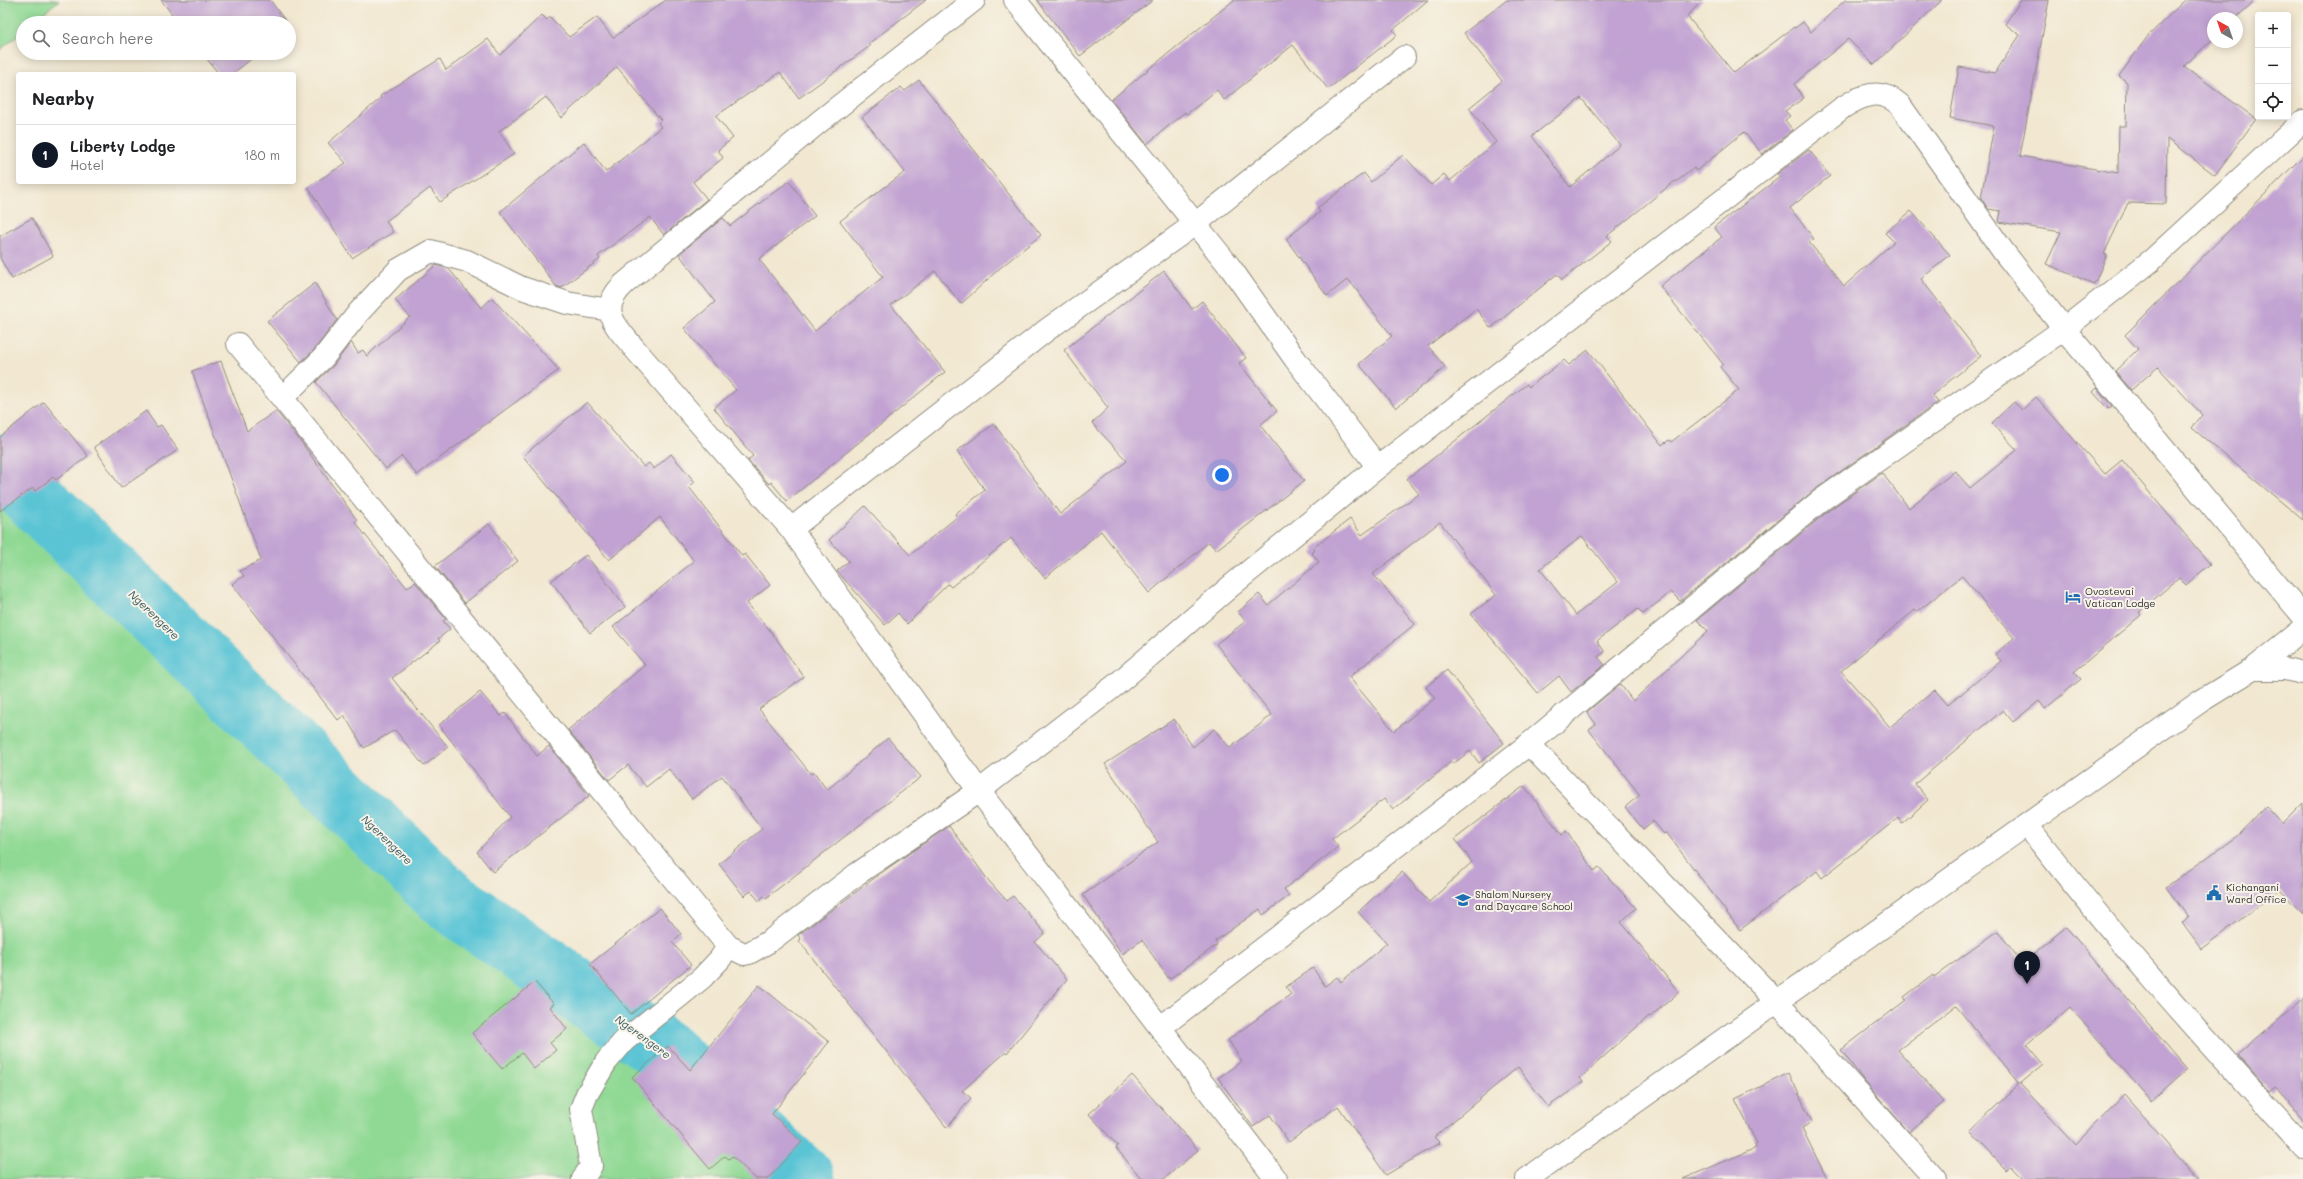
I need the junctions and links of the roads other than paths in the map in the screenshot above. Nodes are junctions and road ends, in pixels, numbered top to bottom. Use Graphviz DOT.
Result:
graph roads {
  1 [pos="974,0"];
  2 [pos="1015,0"];
  3 [pos="1404,57"];
  4 [pos="2303,121"];
  5 [pos="1196,224"];
  6 [pos="610,310"];
  7 [pos="2064,329"];
  8 [pos="238,344"];
  9 [pos="282,398"];
  10 [pos="1378,467"];
  11 [pos="790,529"];
  12 [pos="2303,616"];
  13 [pos="2303,629"];
  14 [pos="2253,669"];
  15 [pos="2303,673"];
  16 [pos="1529,744"];
  17 [pos="979,791"];
  18 [pos="2027,825"];
  19 [pos="728,946"];
  20 [pos="1777,1002"];
  21 [pos="1161,1027"];
  22 [pos="2303,1147"];
  23 [pos="583,1179"];
  24 [pos="1276,1179"];
  25 [pos="1528,1179"];
  26 [pos="1935,1179"];
  1 -- 6 [label="street"];
  2 -- 5 [label="street"];
  3 -- 5 [label="street"];
  4 -- 7 [label="street"];
  5 -- 10 [label="street"];
  5 -- 11 [label="street"];
  6 -- 9 [label="street"];
  6 -- 11 [label="street"];
  7 -- 10 [label="street"];
  7 -- 12 [label="street"];
  7 -- 16 [label="street"];
  8 -- 9 [label="street"];
  9 -- 19 [label="street"];
  10 -- 17 [label="street"];
  11 -- 17 [label="street"];
  13 -- 14 [label="street"];
  14 -- 15 [label="street"];
  14 -- 18 [label="street"];
  16 -- 20 [label="street"];
  16 -- 21 [label="street"];
  17 -- 19 [label="street"];
  17 -- 21 [label="street"];
  18 -- 20 [label="street"];
  18 -- 22 [label="street"];
  19 -- 23 [label="street"];
  20 -- 25 [label="street"];
  20 -- 26 [label="street"];
  21 -- 24 [label="street"];
}
